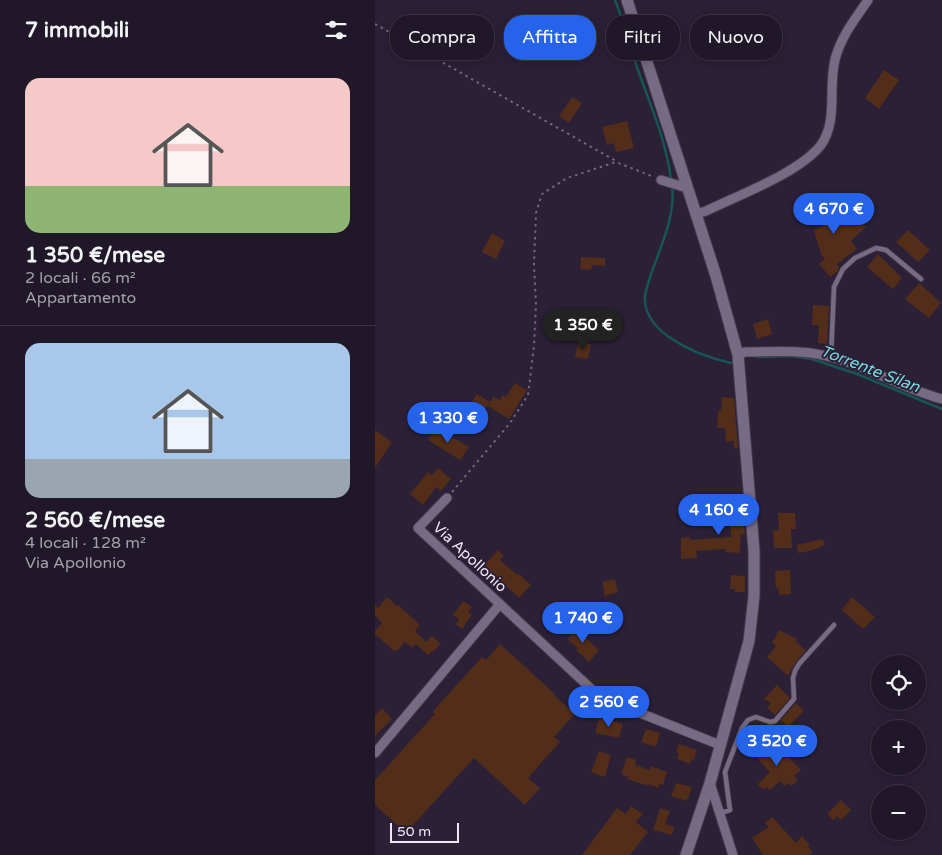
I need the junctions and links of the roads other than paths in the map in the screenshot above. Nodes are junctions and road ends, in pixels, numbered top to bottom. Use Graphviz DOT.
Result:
graph roads {
  1 [pos="627,0"];
  2 [pos="868,0"];
  3 [pos="661,180"];
  4 [pos="687,188"];
  5 [pos="696,214"];
  6 [pos="921,279"];
  7 [pos="738,355"];
  8 [pos="831,357"];
  9 [pos="942,399"];
  10 [pos="447,498"];
  11 [pos="500,604"];
  12 [pos="834,625"];
  13 [pos="720,745"];
  14 [pos="375,752"];
  15 [pos="710,783"];
  16 [pos="721,813"];
  17 [pos="686,855"];
  18 [pos="733,855"];
  1 -- 4 [label="main road"];
  2 -- 5 [label="street"];
  3 -- 4 [label="street"];
  4 -- 5 [label="main road"];
  5 -- 7 [label="main road"];
  6 -- 8 [label="lane"];
  7 -- 8 [label="street"];
  7 -- 13 [label="main road"];
  8 -- 9 [label="street"];
  10 -- 11 [label="street, Via Apollonio"];
  11 -- 13 [label="street, Via Apollonio"];
  11 -- 14 [label="street"];
  12 -- 16 [label="lane"];
  13 -- 15 [label="main road"];
  15 -- 16 [label="street"];
  15 -- 17 [label="main road"];
  16 -- 18 [label="street"];
}
